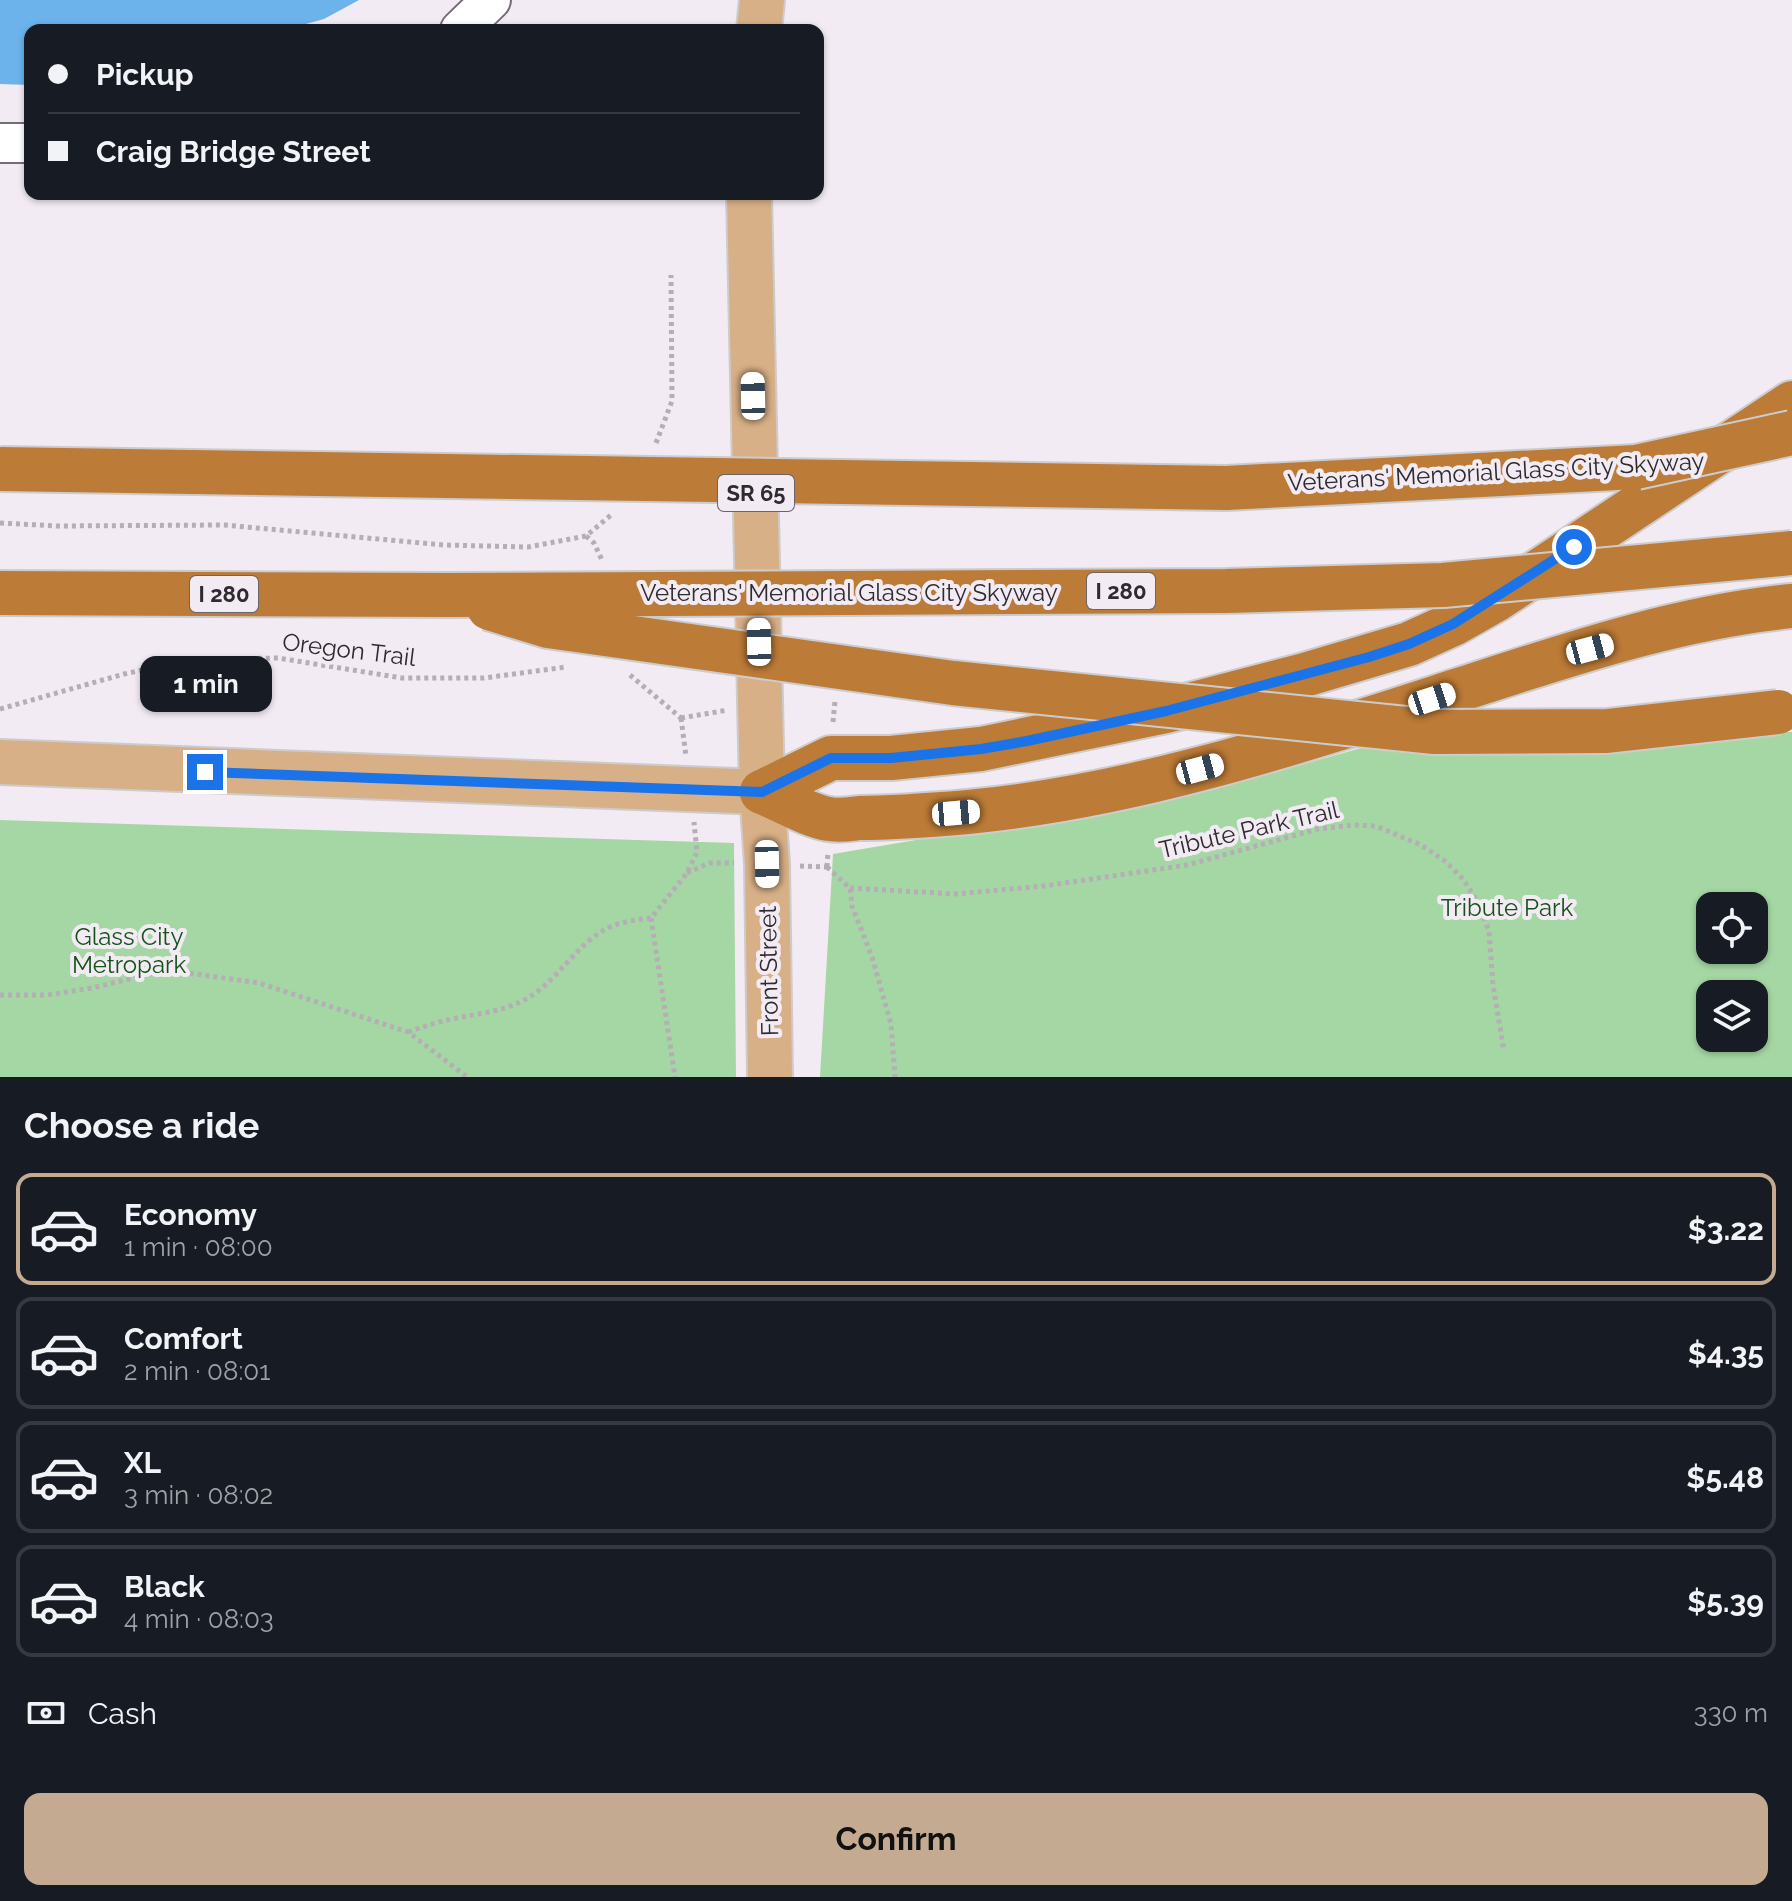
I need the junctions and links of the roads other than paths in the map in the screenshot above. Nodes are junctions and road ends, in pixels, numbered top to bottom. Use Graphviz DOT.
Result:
graph roads {
  1 [pos="491,0"];
  2 [pos="762,0"];
  3 [pos="466,24"];
  4 [pos="760,24"];
  5 [pos="0,143"];
  6 [pos="24,143"];
  7 [pos="749,200"];
  8 [pos="1792,403"];
  9 [pos="1792,433"];
  10 [pos="1792,453"];
  11 [pos="1636,467"];
  12 [pos="0,469"];
  13 [pos="1792,553"];
  14 [pos="0,593"];
  15 [pos="448,595"];
  16 [pos="1792,606"];
  17 [pos="1792,709"];
  18 [pos="0,762"];
  19 [pos="762,792"];
  20 [pos="770,1077"];
  1 -- 3 [label="lane"];
  2 -- 4 [label="main road"];
  5 -- 6 [label="lane"];
  7 -- 19 [label="main road, Front Street / SR 65"];
  8 -- 19 [label="highway"];
  9 -- 11 [label="highway, bridge"];
  10 -- 11 [label="highway, Veterans' Memorial Glass City Skyway, bridge"];
  11 -- 12 [label="highway, Veterans' Memorial Glass City Skyway, bridge"];
  13 -- 15 [label="highway, Veterans' Memorial Glass City Skyway / I 280, bridge"];
  14 -- 15 [label="highway, Veterans' Memorial Glass City Skyway / I 280"];
  15 -- 17 [label="highway, bridge"];
  16 -- 19 [label="highway"];
  18 -- 19 [label="main road"];
  19 -- 20 [label="main road, Front Street"];
}
